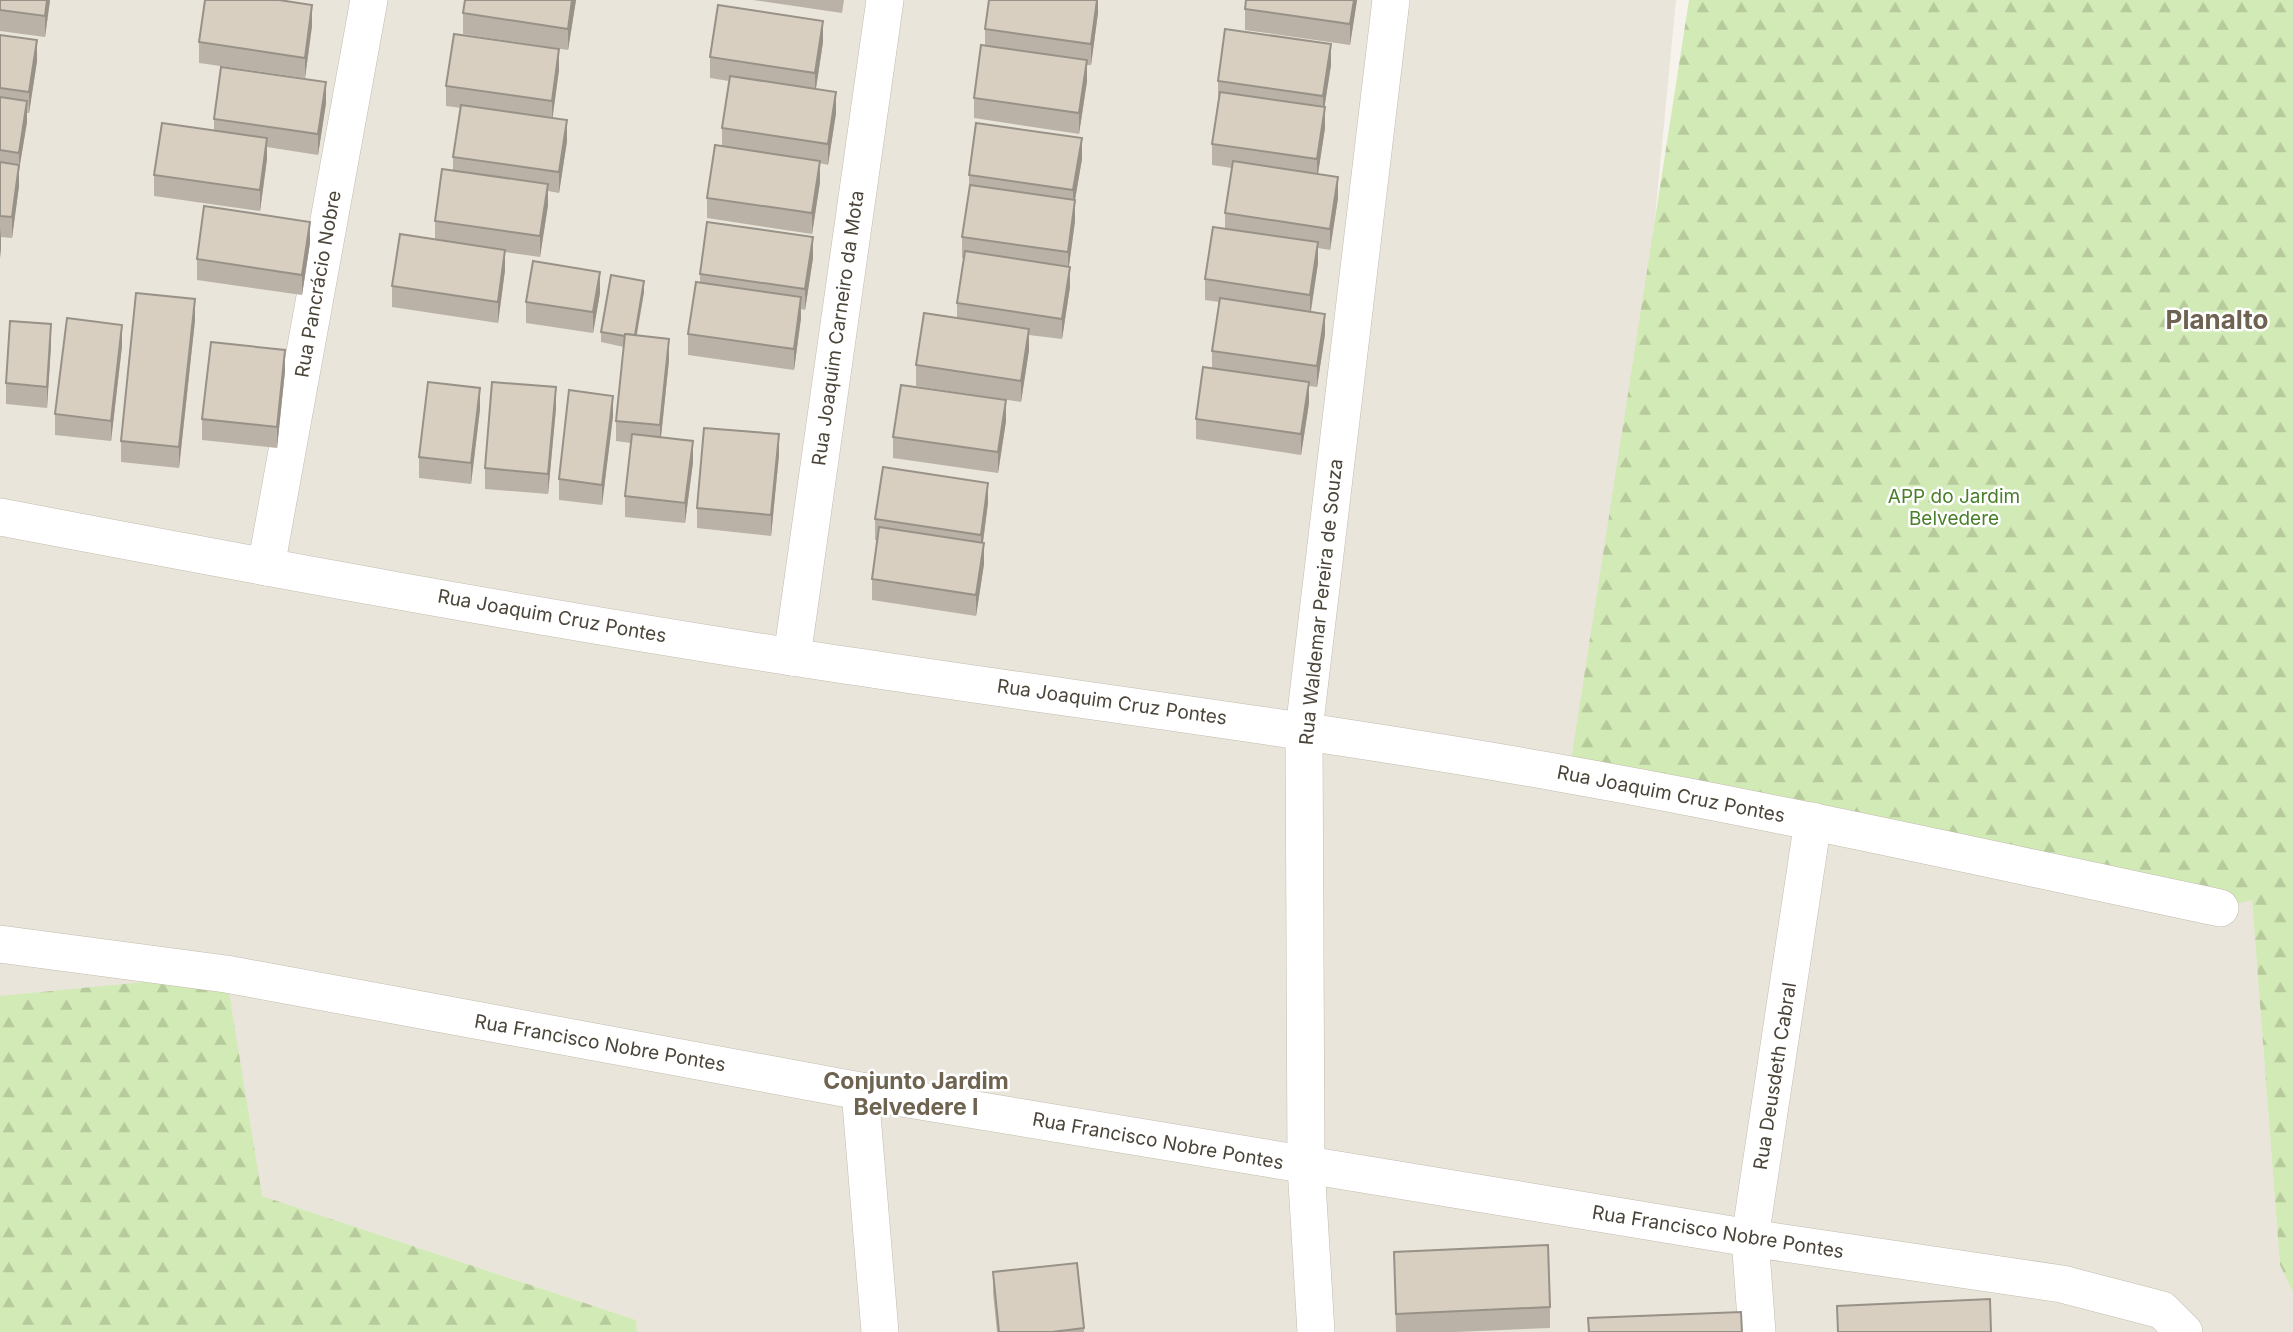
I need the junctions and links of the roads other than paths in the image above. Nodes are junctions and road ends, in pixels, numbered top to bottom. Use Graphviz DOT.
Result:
graph roads {
  1 [pos="369,0"];
  2 [pos="885,0"];
  3 [pos="1391,0"];
  4 [pos="0,517"];
  5 [pos="266,567"];
  6 [pos="792,657"];
  7 [pos="1304,730"];
  8 [pos="1813,821"];
  9 [pos="2220,908"];
  10 [pos="0,944"];
  11 [pos="860,1091"];
  12 [pos="1306,1166"];
  13 [pos="1750,1238"];
  14 [pos="880,1332"];
  15 [pos="1316,1332"];
  16 [pos="1757,1332"];
  17 [pos="2184,1332"];
  1 -- 5 [label="street, Rua Pancrácio Nobre"];
  2 -- 6 [label="street, Rua Joaquim Carneiro da Mota"];
  3 -- 7 [label="street, Rua Waldemar Pereira de Souza"];
  4 -- 5 [label="street, Rua Joaquim Cruz Pontes"];
  5 -- 6 [label="street, Rua Joaquim Cruz Pontes"];
  6 -- 7 [label="street, Rua Joaquim Cruz Pontes"];
  7 -- 8 [label="street, Rua Joaquim Cruz Pontes"];
  7 -- 12 [label="street, Rua Waldemar Pereira de Souza"];
  8 -- 9 [label="street, Rua Joaquim Cruz Pontes"];
  8 -- 13 [label="street, Rua Deusdeth Cabral"];
  10 -- 11 [label="street, Rua Francisco Nobre Pontes"];
  11 -- 12 [label="street, Rua Francisco Nobre Pontes"];
  11 -- 14 [label="street"];
  12 -- 13 [label="street, Rua Francisco Nobre Pontes"];
  12 -- 15 [label="street, Rua Waldemar Pereira de Souza"];
  13 -- 16 [label="street, Rua Deusdeth Cabral"];
  13 -- 17 [label="street, Rua Francisco Nobre Pontes"];
}
